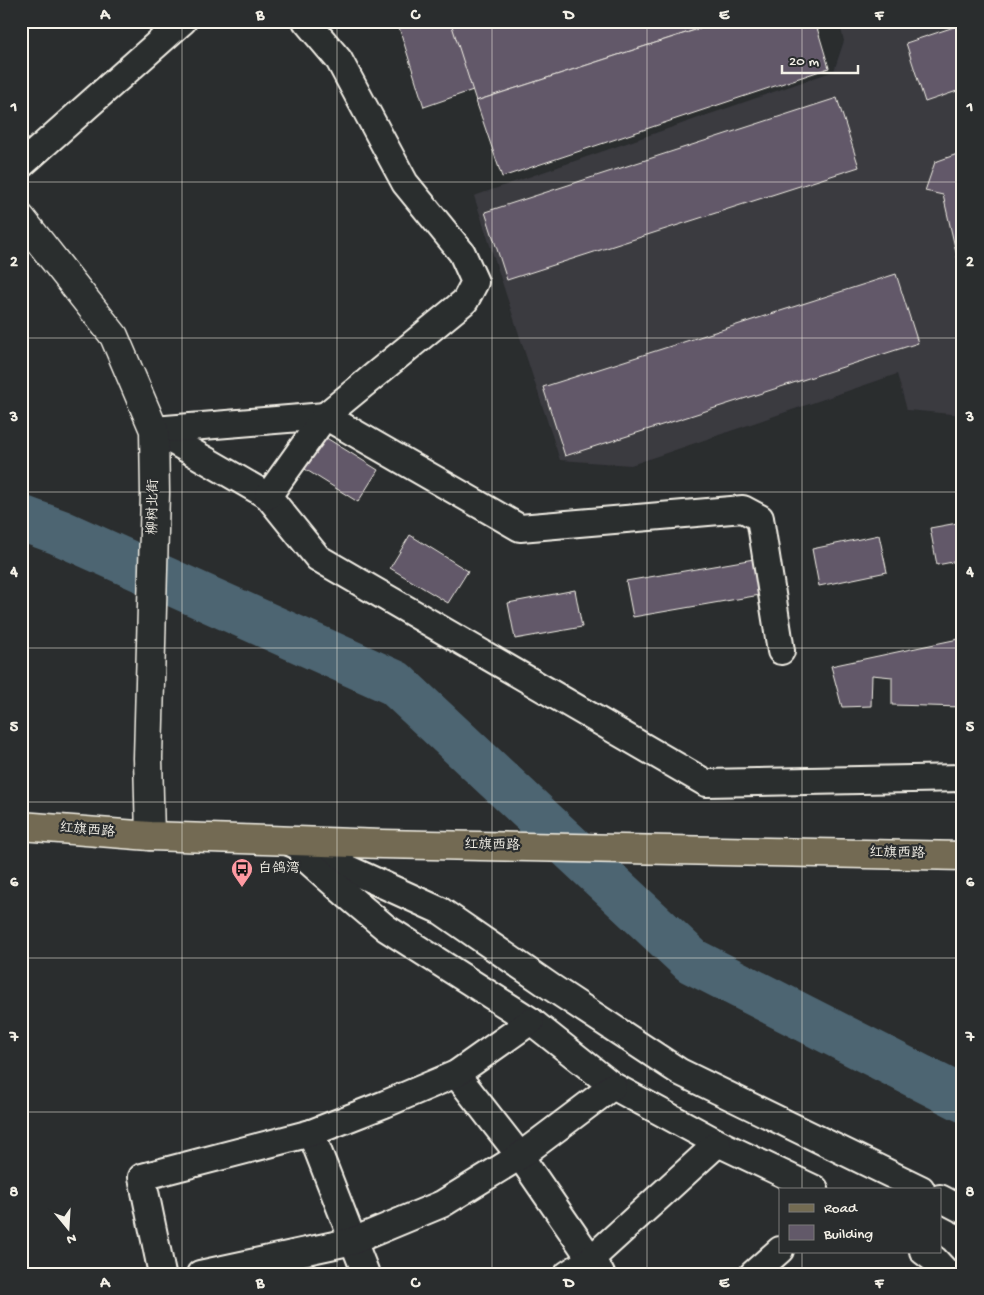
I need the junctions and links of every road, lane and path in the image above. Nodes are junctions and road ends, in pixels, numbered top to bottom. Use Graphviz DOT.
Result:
graph roads {
  1 [pos="183,21"];
  2 [pos="306,21"];
  3 [pos="21,165"];
  4 [pos="21,218"];
  5 [pos="325,416"];
  6 [pos="154,430"];
  7 [pos="268,496"];
  8 [pos="781,651"];
  9 [pos="963,778"];
  10 [pos="21,826"];
  11 [pos="150,836"];
  12 [pos="287,841"];
  13 [pos="963,856"];
  14 [pos="531,1021"];
  15 [pos="456,1074"];
  16 [pos="613,1086"];
  17 [pos="311,1133"];
  18 [pos="718,1143"];
  19 [pos="520,1156"];
  20 [pos="813,1188"];
  21 [pos="919,1188"];
  22 [pos="942,1199"];
  23 [pos="963,1210"];
  24 [pos="353,1241"];
  25 [pos="779,1251"];
  26 [pos="596,1266"];
  27 [pos="162,1274"];
  28 [pos="200,1274"];
  29 [pos="366,1274"];
  30 [pos="568,1274"];
  31 [pos="753,1274"];
  1 -- 3 [label="street"];
  2 -- 5 [label="street"];
  4 -- 6 [label="street, 柳树北街"];
  5 -- 6 [label="street"];
  5 -- 7 [label="street"];
  5 -- 8 [label="street"];
  6 -- 7 [label="street"];
  6 -- 11 [label="street, 柳树北街"];
  7 -- 9 [label="street"];
  10 -- 11 [label="main road, 红旗西路"];
  11 -- 12 [label="main road, 红旗西路"];
  12 -- 13 [label="main road, 红旗西路"];
  12 -- 14 [label="street"];
  12 -- 21 [label="street"];
  14 -- 15 [label="street"];
  14 -- 16 [label="street"];
  15 -- 17 [label="street"];
  15 -- 19 [label="street"];
  16 -- 18 [label="street"];
  16 -- 19 [label="street"];
  17 -- 24 [label="street"];
  17 -- 27 [label="street"];
  18 -- 20 [label="street"];
  18 -- 26 [label="street"];
  19 -- 24 [label="street"];
  19 -- 26 [label="street"];
  22 -- 23 [label="street"];
  24 -- 28 [label="street"];
  24 -- 29 [label="street"];
  25 -- 31 [label="street"];
  26 -- 30 [label="street"];
}
